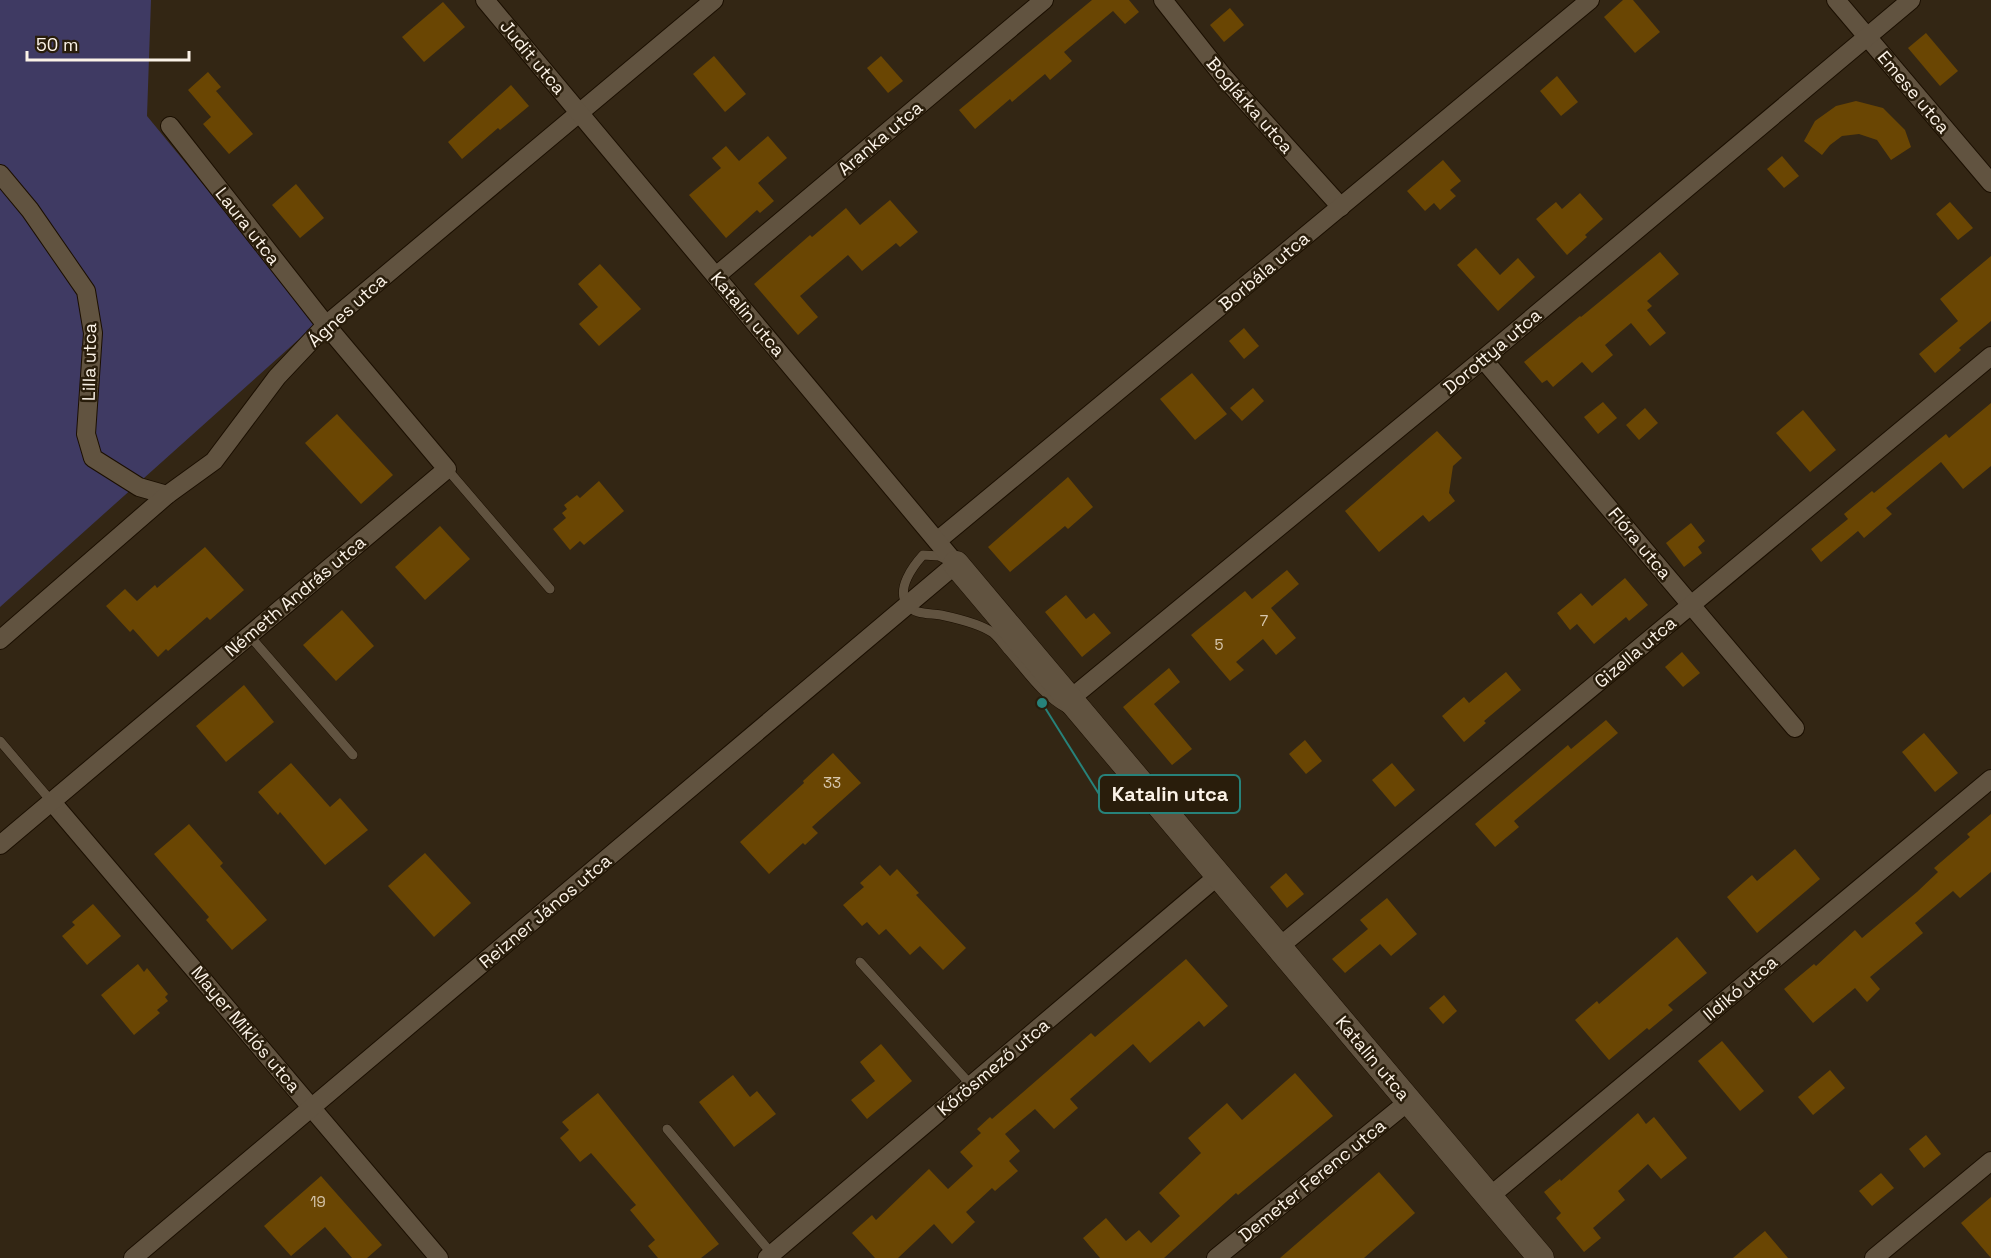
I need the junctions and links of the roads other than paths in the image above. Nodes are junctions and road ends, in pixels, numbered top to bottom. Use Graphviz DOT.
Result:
graph roads {
  1 [pos="485,0"];
  2 [pos="714,0"];
  3 [pos="1044,0"];
  4 [pos="1162,0"];
  5 [pos="1590,0"];
  6 [pos="1836,0"];
  7 [pos="1911,0"];
  8 [pos="1868,37"];
  9 [pos="581,114"];
  10 [pos="170,126"];
  11 [pos="0,174"];
  12 [pos="1991,183"];
  13 [pos="1341,207"];
  14 [pos="716,276"];
  15 [pos="326,325"];
  16 [pos="1991,356"];
  17 [pos="1483,359"];
  18 [pos="447,469"];
  19 [pos="168,495"];
  20 [pos="938,541"];
  21 [pos="956,564"];
  22 [pos="550,589"];
  23 [pos="1692,605"];
  24 [pos="907,606"];
  25 [pos="249,635"];
  26 [pos="0,640"];
  27 [pos="1070,699"];
  28 [pos="1091,724"];
  29 [pos="1795,728"];
  30 [pos="0,741"];
  31 [pos="353,756"];
  32 [pos="1991,779"];
  33 [pos="52,802"];
  34 [pos="0,845"];
  35 [pos="1219,876"];
  36 [pos="1279,947"];
  37 [pos="860,962"];
  38 [pos="971,1085"];
  39 [pos="1409,1101"];
  40 [pos="312,1107"];
  41 [pos="667,1129"];
  42 [pos="1991,1161"];
  43 [pos="1489,1197"];
  44 [pos="770,1256"];
  45 [pos="133,1258"];
  46 [pos="439,1258"];
  47 [pos="1216,1258"];
  48 [pos="1541,1258"];
  49 [pos="1874,1258"];
  1 -- 9 [label="street, Judit utca"];
  2 -- 9 [label="street, Ágnes utca"];
  3 -- 14 [label="street, Aranka utca"];
  4 -- 13 [label="street, Boglárka utca"];
  5 -- 13 [label="street, Borbála utca"];
  6 -- 8 [label="street, Emese utca"];
  7 -- 8 [label="street, Dorottya utca"];
  8 -- 12 [label="street, Emese utca"];
  8 -- 17 [label="street, Dorottya utca"];
  9 -- 14 [label="street, Katalin utca"];
  9 -- 15 [label="street, Ágnes utca"];
  10 -- 15 [label="street, Laura utca"];
  11 -- 19 [label="street, Lilla utca"];
  13 -- 20 [label="street, Borbála utca"];
  14 -- 20 [label="street, Katalin utca"];
  15 -- 18 [label="street"];
  15 -- 19 [label="street, Ágnes utca"];
  16 -- 23 [label="street, Gizella utca"];
  17 -- 23 [label="street, Flóra utca"];
  17 -- 27 [label="street, Dorottya utca"];
  18 -- 22 [label="lane"];
  18 -- 25 [label="street, Németh András utca"];
  19 -- 26 [label="street, Ágnes utca"];
  20 -- 21 [label="street, Katalin utca"];
  21 -- 24 [label="street, Reizner János utca"];
  21 -- 24 [label="lane"];
  21 -- 27 [label="street, Katalin utca"];
  23 -- 29 [label="street, Flóra utca"];
  23 -- 36 [label="street, Gizella utca"];
  24 -- 28 [label="lane"];
  24 -- 40 [label="street, Reizner János utca"];
  25 -- 31 [label="lane"];
  25 -- 33 [label="street, Németh András utca"];
  27 -- 28 [label="street, Katalin utca"];
  28 -- 35 [label="street, Katalin utca"];
  30 -- 33 [label="lane"];
  32 -- 43 [label="street, Ildikó utca"];
  33 -- 34 [label="street, Németh András utca"];
  33 -- 40 [label="street, Mayer Miklós utca"];
  35 -- 36 [label="street, Katalin utca"];
  35 -- 38 [label="street, Kőrösmező utca"];
  36 -- 39 [label="street, Katalin utca"];
  37 -- 38 [label="lane"];
  38 -- 44 [label="street, Kőrösmező utca"];
  39 -- 43 [label="street, Katalin utca"];
  39 -- 47 [label="street, Demeter Ferenc utca"];
  40 -- 45 [label="street, Reizner János utca"];
  40 -- 46 [label="street, Mayer Miklós utca"];
  41 -- 44 [label="lane"];
  42 -- 49 [label="street"];
  43 -- 48 [label="street, Katalin utca"];
}
